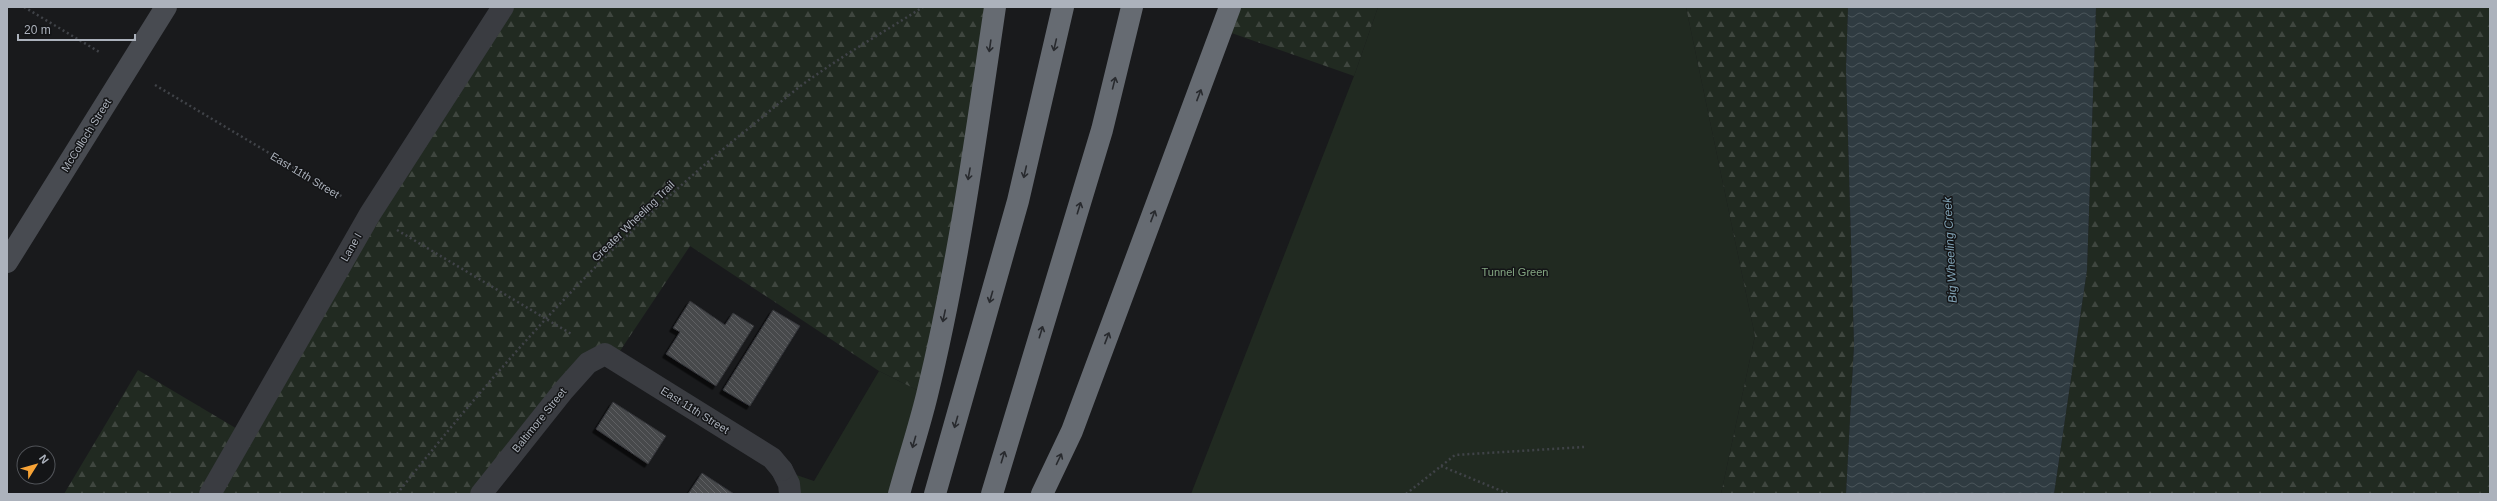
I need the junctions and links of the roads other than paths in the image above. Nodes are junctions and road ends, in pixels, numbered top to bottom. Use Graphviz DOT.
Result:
graph roads {
  1 [pos="166,7"];
  2 [pos="503,7"];
  3 [pos="995,7"];
  4 [pos="1063,7"];
  5 [pos="1132,7"];
  6 [pos="1230,7"];
  7 [pos="7,262"];
  8 [pos="605,354"];
  9 [pos="210,494"];
  10 [pos="481,494"];
  11 [pos="790,494"];
  12 [pos="899,494"];
  13 [pos="935,494"];
  14 [pos="992,494"];
  15 [pos="1042,494"];
  1 -- 7 [label="street, McColloch Street"];
  2 -- 9 [label="street, Lane I"];
  3 -- 12 [label="highway, one-way"];
  4 -- 13 [label="highway, one-way"];
  14 -- 5 [label="highway, one-way"];
  15 -- 6 [label="highway, one-way"];
  8 -- 10 [label="street, Baltimore Street"];
  8 -- 11 [label="street, East 11th Street"];
}
